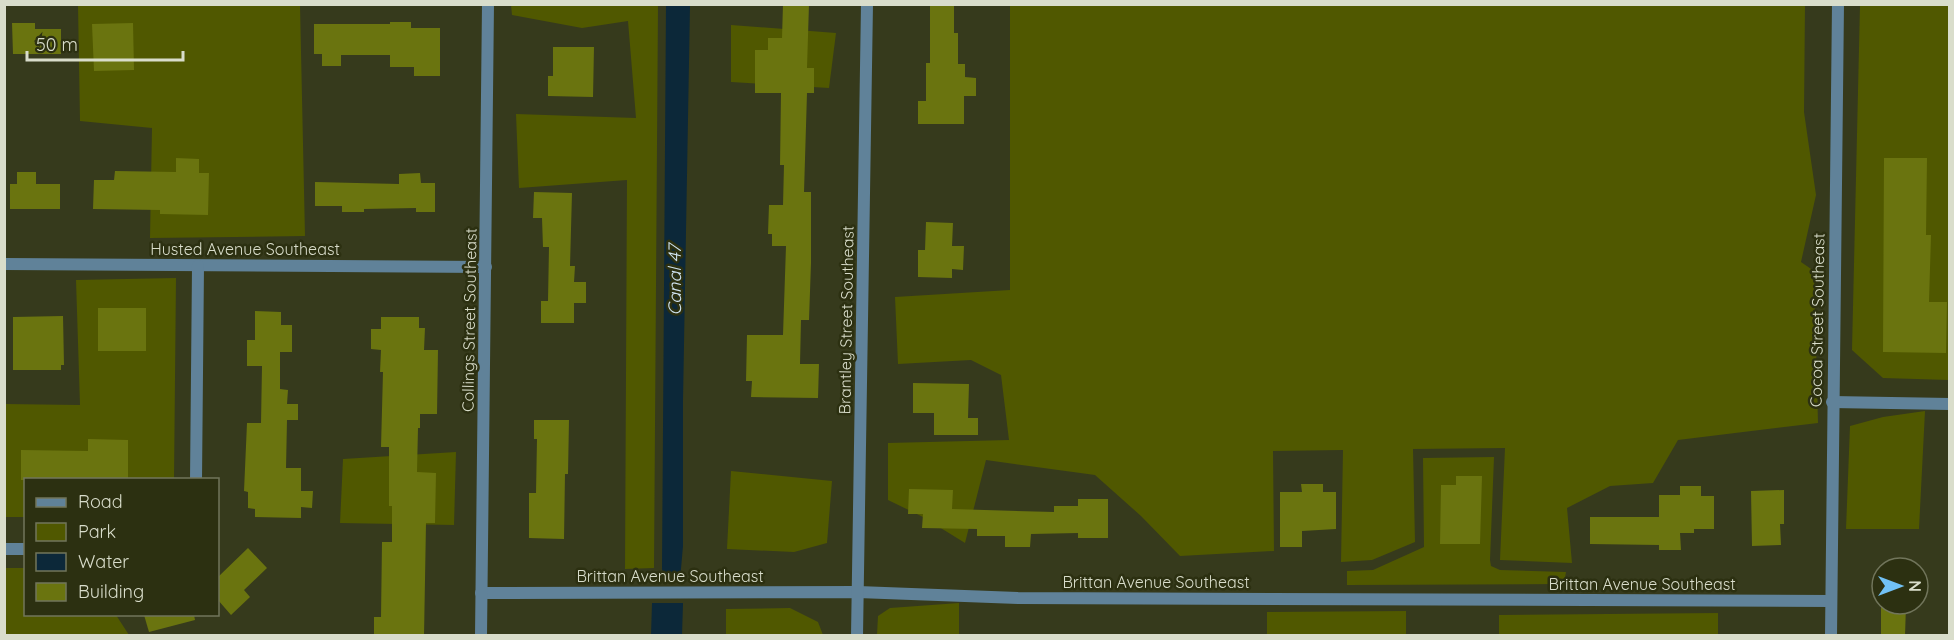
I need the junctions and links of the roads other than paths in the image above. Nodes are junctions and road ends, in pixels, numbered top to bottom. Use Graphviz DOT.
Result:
graph roads {
  1 [pos="488,4"];
  2 [pos="867,4"];
  3 [pos="1838,4"];
  4 [pos="4,264"];
  5 [pos="198,266"];
  6 [pos="486,267"];
  7 [pos="1832,402"];
  8 [pos="1950,404"];
  9 [pos="196,478"];
  10 [pos="4,549"];
  11 [pos="24,549"];
  12 [pos="858,592"];
  13 [pos="481,593"];
  14 [pos="1831,601"];
  15 [pos="481,636"];
  16 [pos="857,636"];
  17 [pos="1831,636"];
  1 -- 6 [label="street, Collings Street Southeast"];
  2 -- 12 [label="street, Brantley Street Southeast"];
  3 -- 7 [label="street, Cocoa Street Southeast"];
  4 -- 5 [label="street, Husted Avenue Southeast"];
  5 -- 6 [label="street, Husted Avenue Southeast"];
  5 -- 9 [label="street"];
  6 -- 13 [label="street, Collings Street Southeast"];
  7 -- 8 [label="street"];
  7 -- 14 [label="street, Cocoa Street Southeast"];
  10 -- 11 [label="street"];
  12 -- 13 [label="street, Brittan Avenue Southeast"];
  12 -- 14 [label="street, Brittan Avenue Southeast"];
  12 -- 16 [label="street, Brantley Street Southeast"];
  13 -- 15 [label="street, Collings Street Southeast"];
  14 -- 17 [label="street, Cocoa Street Southeast"];
}
